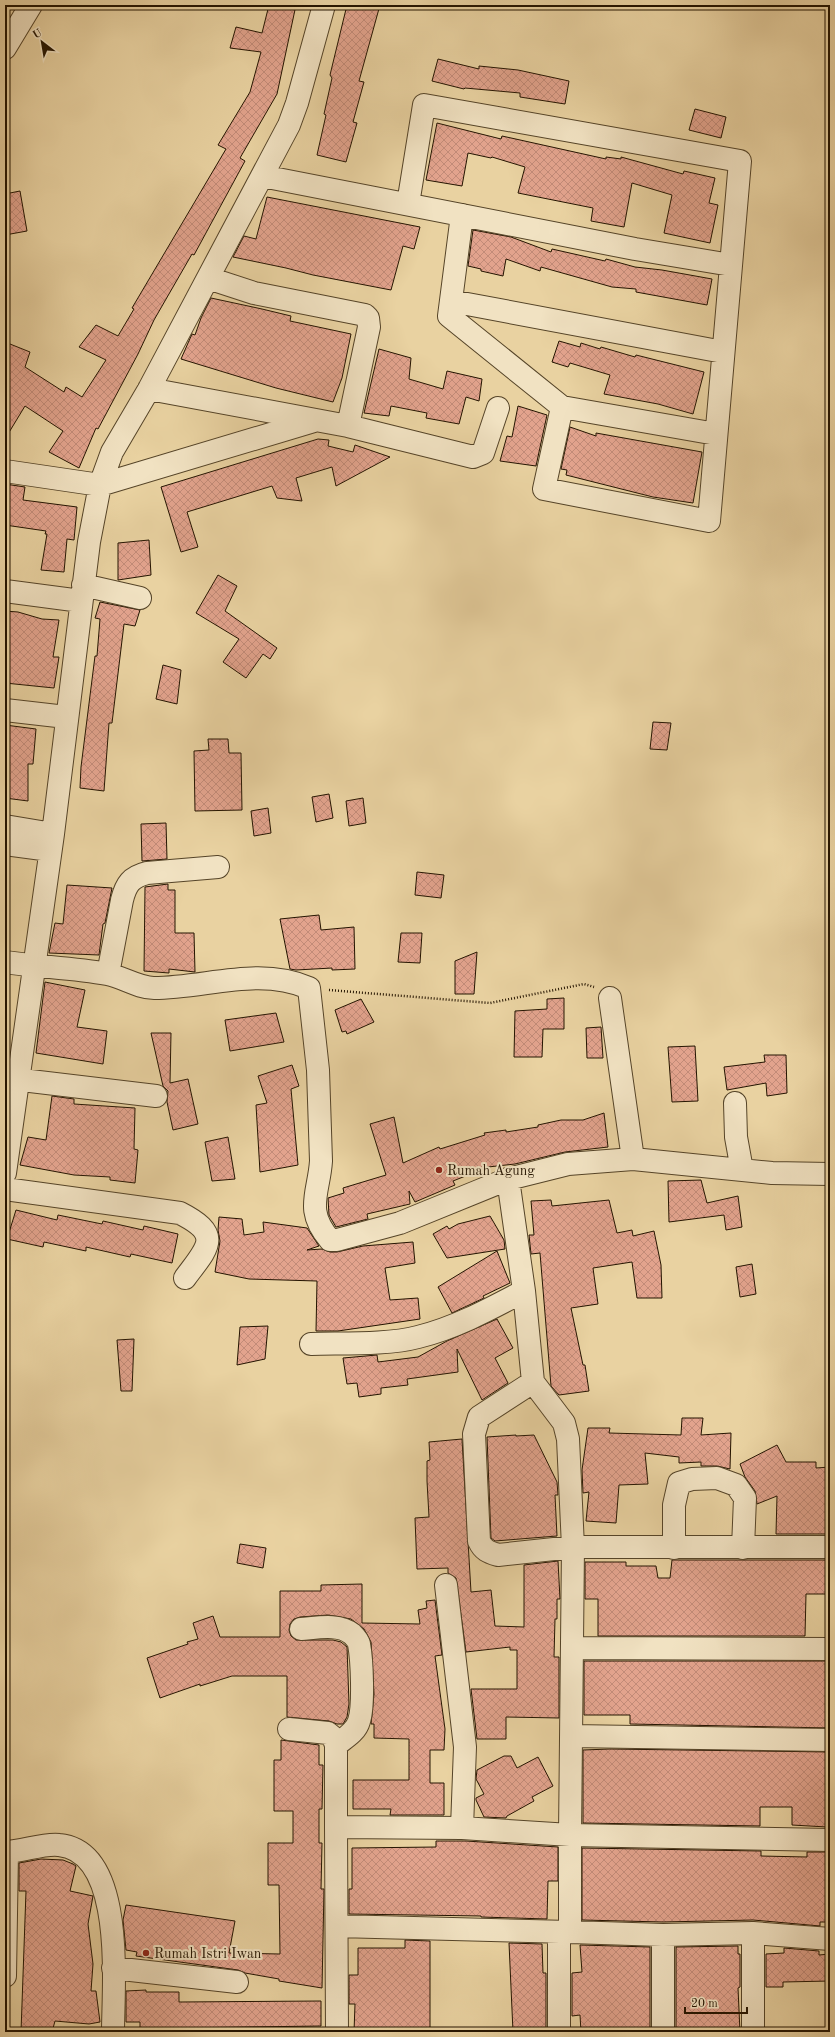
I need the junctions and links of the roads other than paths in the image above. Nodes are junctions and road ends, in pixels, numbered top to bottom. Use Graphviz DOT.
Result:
graph roads {
  1 [pos="324,5"];
  2 [pos="28,6"];
  3 [pos="5,48"];
  4 [pos="262,176"];
  5 [pos="408,204"];
  6 [pos="462,215"];
  7 [pos="731,265"];
  8 [pos="208,278"];
  9 [pos="451,301"];
  10 [pos="723,352"];
  11 [pos="149,389"];
  12 [pos="562,407"];
  13 [pos="498,408"];
  14 [pos="318,420"];
  15 [pos="348,426"];
  16 [pos="716,434"];
  17 [pos="5,471"];
  18 [pos="100,484"];
  19 [pos="5,591"];
  20 [pos="82,593"];
  21 [pos="140,598"];
  22 [pos="5,710"];
  23 [pos="66,716"];
  24 [pos="5,826"];
  25 [pos="51,842"];
  26 [pos="5,844"];
  27 [pos="218,867"];
  28 [pos="5,962"];
  29 [pos="35,966"];
  30 [pos="108,974"];
  31 [pos="610,998"];
  32 [pos="12,1079"];
  33 [pos="156,1096"];
  34 [pos="734,1103"];
  35 [pos="633,1159"];
  36 [pos="742,1170"];
  37 [pos="5,1173"];
  38 [pos="830,1174"];
  39 [pos="508,1179"];
  40 [pos="5,1189"];
  41 [pos="185,1278"];
  42 [pos="524,1291"];
  43 [pos="311,1344"];
  44 [pos="533,1382"];
  45 [pos="573,1547"];
  46 [pos="830,1547"];
  47 [pos="674,1548"];
  48 [pos="743,1548"];
  49 [pos="446,1585"];
  50 [pos="300,1629"];
  51 [pos="572,1648"];
  52 [pos="830,1648"];
  53 [pos="289,1729"];
  54 [pos="572,1736"];
  55 [pos="830,1740"];
  56 [pos="336,1745"];
  57 [pos="336,1827"];
  58 [pos="462,1828"];
  59 [pos="570,1835"];
  60 [pos="830,1840"];
  61 [pos="6,1852"];
  62 [pos="337,1926"];
  63 [pos="565,1932"];
  64 [pos="753,1933"];
  65 [pos="663,1934"];
  66 [pos="830,1939"];
  67 [pos="113,1968"];
  68 [pos="5,1976"];
  69 [pos="237,1982"];
  70 [pos="113,2032"];
  71 [pos="337,2032"];
  72 [pos="559,2032"];
  73 [pos="663,2032"];
  74 [pos="753,2032"];
  1 -- 4 [label="street"];
  2 -- 3 [label="street"];
  4 -- 5 [label="street"];
  4 -- 8 [label="street"];
  5 -- 6 [label="street"];
  5 -- 7 [label="street"];
  6 -- 7 [label="street"];
  6 -- 9 [label="street"];
  7 -- 10 [label="street"];
  8 -- 11 [label="street"];
  8 -- 15 [label="street"];
  9 -- 10 [label="street"];
  9 -- 12 [label="street"];
  10 -- 16 [label="street"];
  11 -- 14 [label="street"];
  11 -- 18 [label="street"];
  12 -- 16 [label="street"];
  12 -- 16 [label="street"];
  13 -- 15 [label="street"];
  14 -- 15 [label="street"];
  14 -- 18 [label="street"];
  17 -- 18 [label="street"];
  18 -- 20 [label="street"];
  19 -- 20 [label="street"];
  20 -- 21 [label="street"];
  20 -- 23 [label="street"];
  22 -- 23 [label="street"];
  23 -- 25 [label="street"];
  24 -- 25 [label="street"];
  25 -- 26 [label="street"];
  25 -- 29 [label="street"];
  27 -- 30 [label="street"];
  28 -- 29 [label="street"];
  29 -- 30 [label="street"];
  29 -- 32 [label="street"];
  30 -- 39 [label="street"];
  31 -- 35 [label="street"];
  32 -- 33 [label="street"];
  32 -- 37 [label="street"];
  34 -- 36 [label="street"];
  35 -- 36 [label="street"];
  35 -- 39 [label="street"];
  36 -- 38 [label="street"];
  39 -- 42 [label="street"];
  40 -- 41 [label="street"];
  42 -- 43 [label="street"];
  42 -- 44 [label="street"];
  44 -- 45 [label="street"];
  44 -- 45 [label="street"];
  45 -- 47 [label="street"];
  45 -- 51 [label="street"];
  46 -- 48 [label="street"];
  47 -- 48 [label="street"];
  47 -- 48 [label="street"];
  49 -- 58 [label="street"];
  50 -- 56 [label="street"];
  51 -- 52 [label="street"];
  51 -- 54 [label="street"];
  53 -- 56 [label="street"];
  54 -- 55 [label="street"];
  54 -- 59 [label="street"];
  56 -- 57 [label="street"];
  57 -- 58 [label="street"];
  57 -- 62 [label="street"];
  58 -- 59 [label="street"];
  59 -- 60 [label="street"];
  59 -- 63 [label="street"];
  61 -- 67 [label="street"];
  61 -- 68 [label="street"];
  62 -- 63 [label="street"];
  62 -- 71 [label="street"];
  63 -- 65 [label="street"];
  63 -- 72 [label="street"];
  64 -- 65 [label="street"];
  64 -- 66 [label="street"];
  64 -- 74 [label="street"];
  65 -- 73 [label="street"];
  67 -- 69 [label="street"];
  67 -- 70 [label="street"];
}
